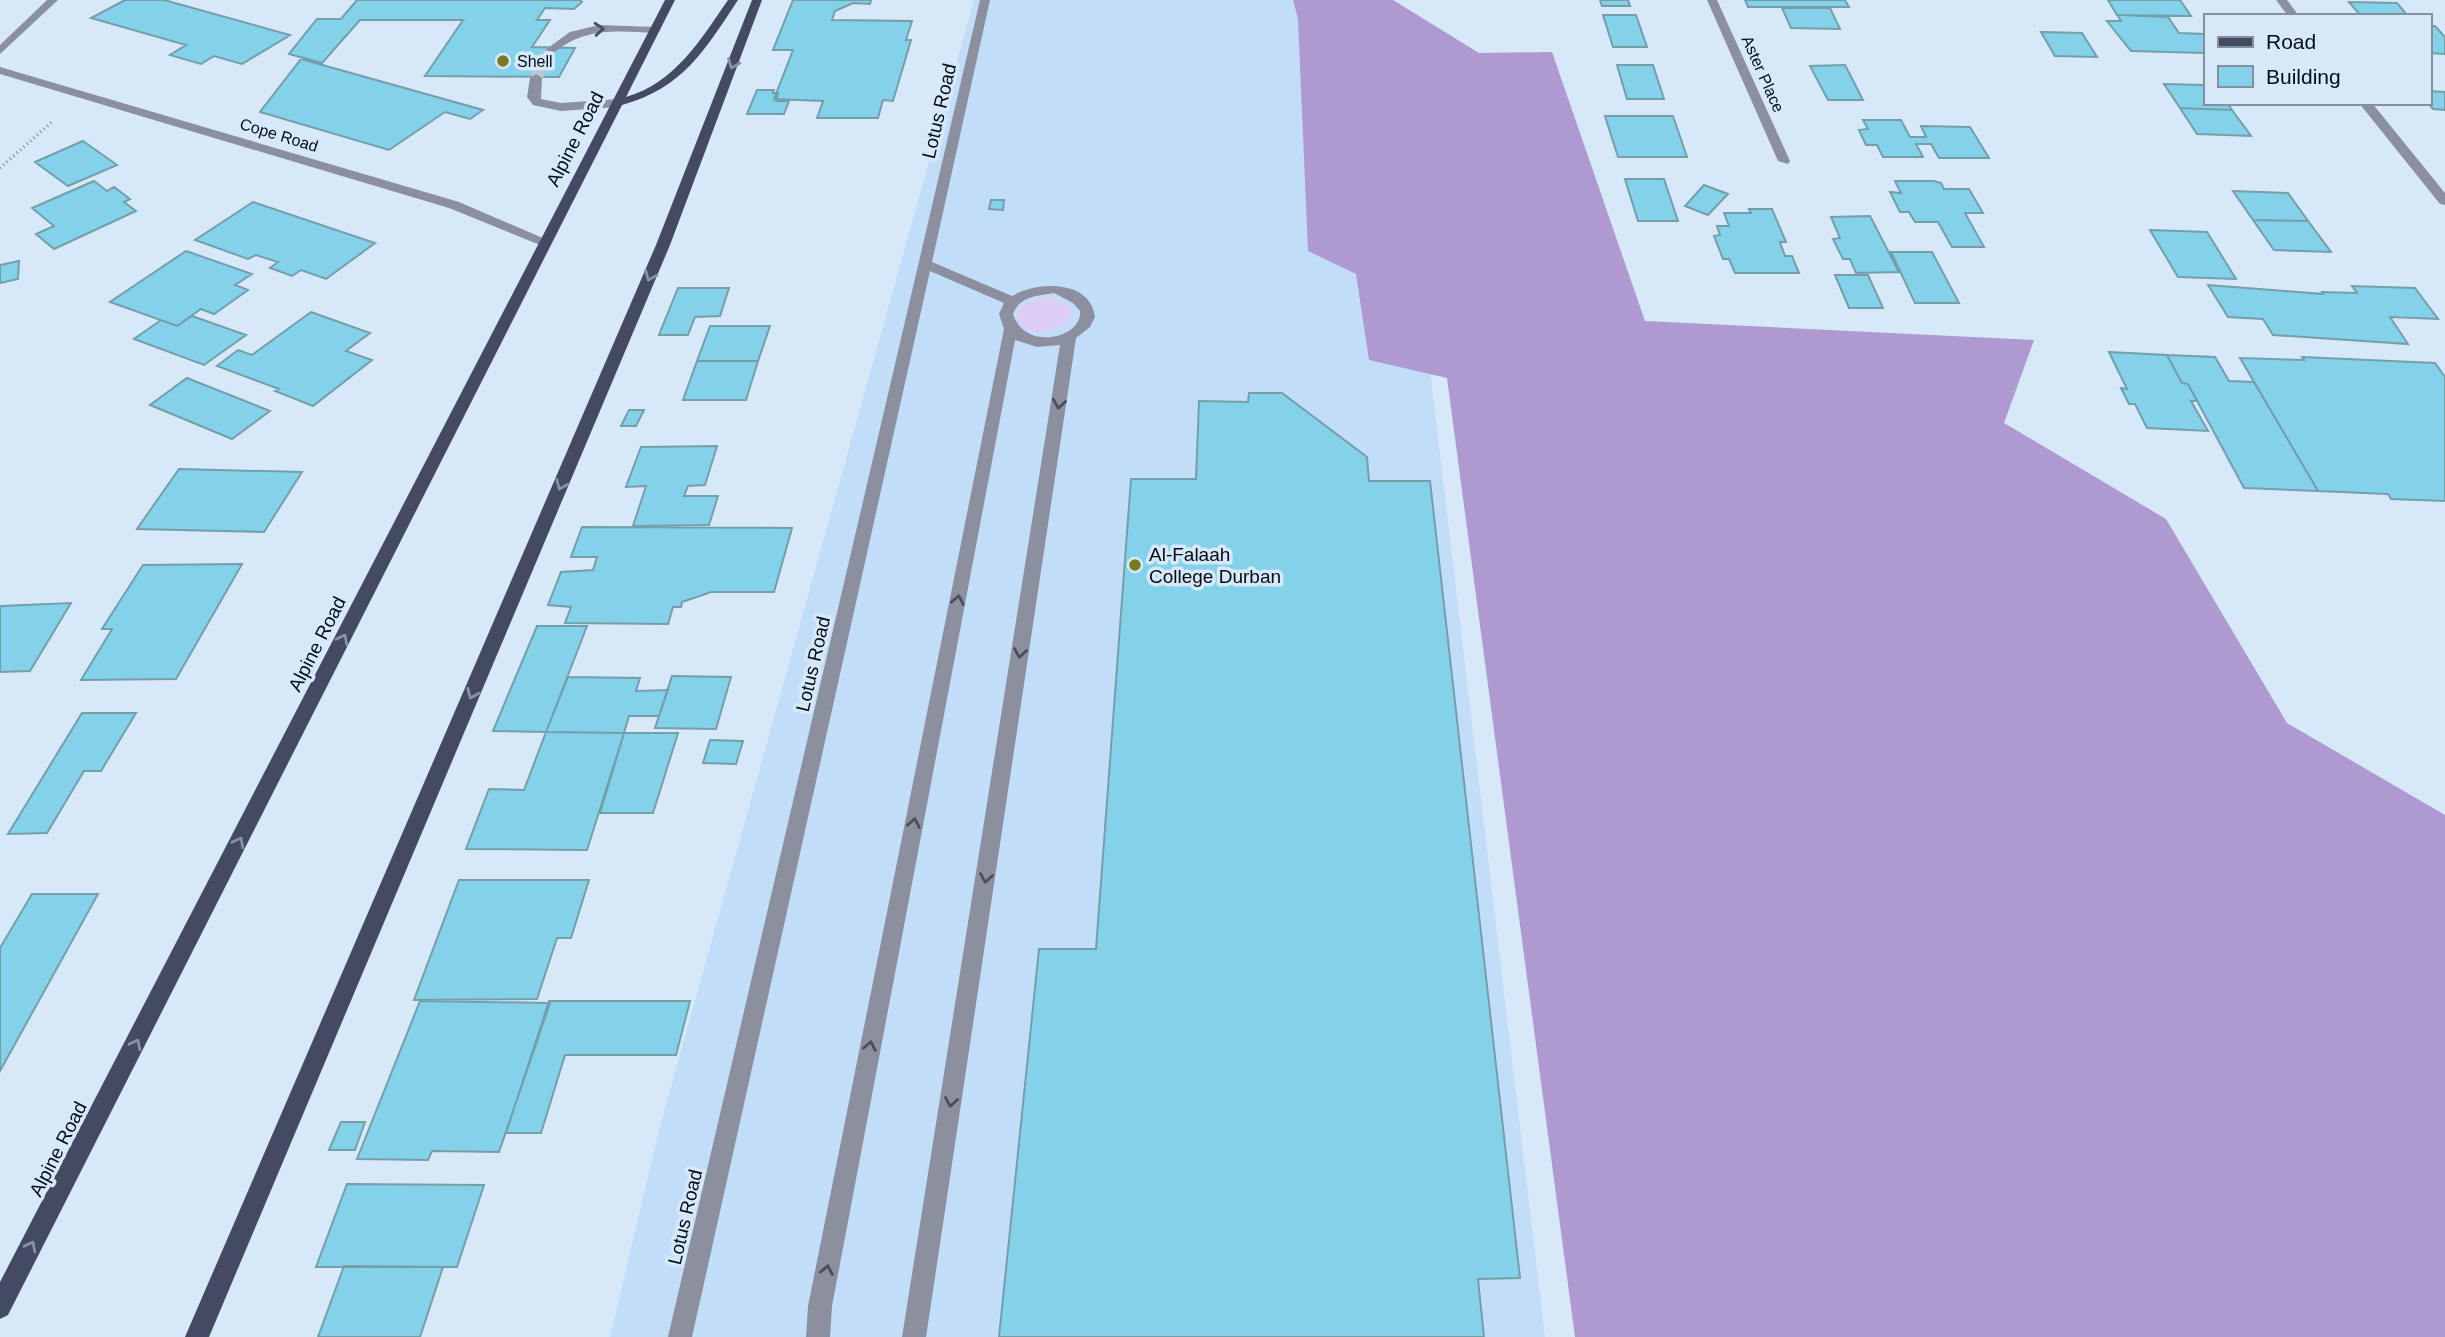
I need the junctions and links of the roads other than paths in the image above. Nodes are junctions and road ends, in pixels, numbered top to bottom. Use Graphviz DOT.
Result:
graph roads {
  1 [pos="53,0"];
  2 [pos="670,0"];
  3 [pos="733,0"];
  4 [pos="757,0"];
  5 [pos="985,0"];
  6 [pos="1712,0"];
  7 [pos="2281,0"];
  8 [pos="2292,14"];
  9 [pos="655,30"];
  10 [pos="551,50"];
  11 [pos="0,51"];
  12 [pos="0,70"];
  13 [pos="536,78"];
  14 [pos="617,103"];
  15 [pos="2367,105"];
  16 [pos="1784,161"];
  17 [pos="2445,201"];
  18 [pos="545,242"];
  19 [pos="926,264"];
  20 [pos="1012,301"];
  21 [pos="1010,331"];
  22 [pos="1069,336"];
  23 [pos="0,1307"];
  24 [pos="197,1337"];
  25 [pos="680,1337"];
  26 [pos="818,1337"];
  27 [pos="914,1337"];
  1 -- 11 [label="street"];
  2 -- 9 [label="main road, Alpine Road"];
  3 -- 14 [label="main road"];
  4 -- 24 [label="main road, one-way"];
  5 -- 19 [label="street, Lotus Road"];
  6 -- 16 [label="street, Aster Place"];
  7 -- 8 [label="street"];
  10 -- 9 [label="street, one-way"];
  9 -- 14 [label="main road, Alpine Road"];
  12 -- 18 [label="street, Cope Road"];
  13 -- 14 [label="street"];
  14 -- 18 [label="main road, Alpine Road"];
  15 -- 17 [label="street"];
  23 -- 18 [label="main road, Alpine Road, one-way"];
  19 -- 20 [label="street"];
  19 -- 25 [label="street, Lotus Road"];
  20 -- 21 [label="street"];
  20 -- 22 [label="street"];
  21 -- 22 [label="street"];
  26 -- 21 [label="street, one-way"];
  22 -- 27 [label="street, one-way"];
}
